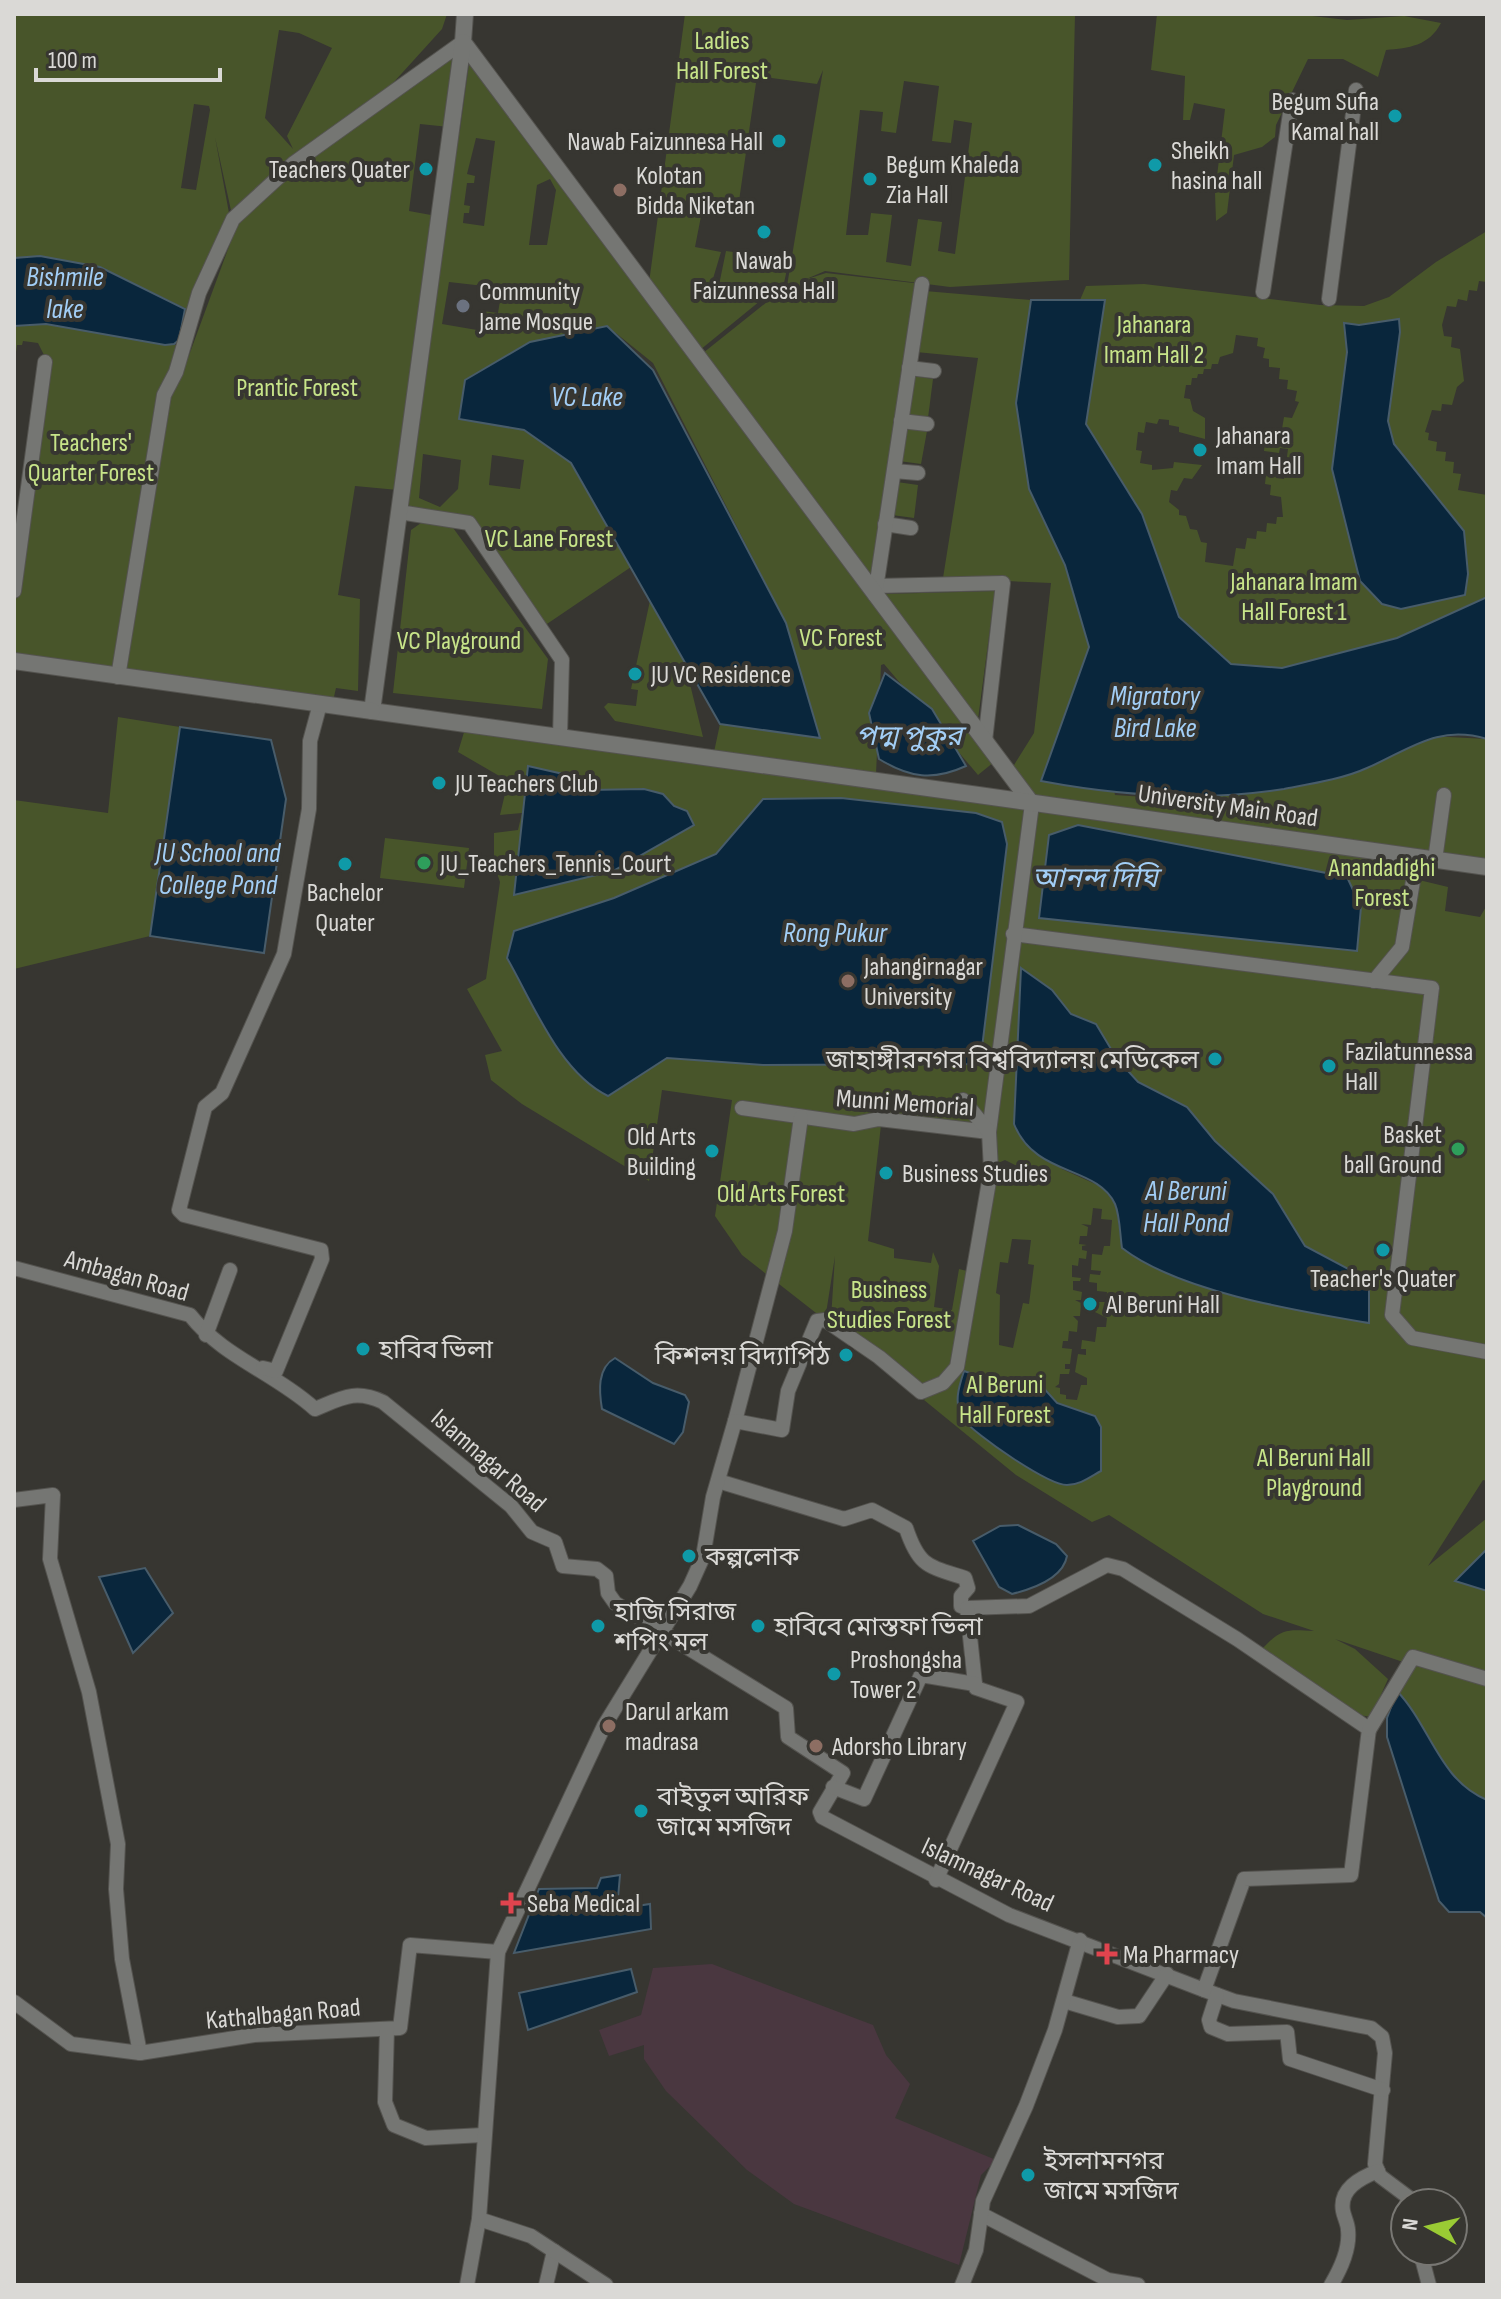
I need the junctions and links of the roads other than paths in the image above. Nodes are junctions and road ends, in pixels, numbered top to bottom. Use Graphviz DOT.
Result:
graph roads {
  1 [pos="465,14"];
  2 [pos="463,42"];
  3 [pos="1356,90"];
  4 [pos="1292,100"];
  5 [pos="922,284"];
  6 [pos="1263,292"];
  7 [pos="1329,299"];
  8 [pos="45,362"];
  9 [pos="909,368"];
  10 [pos="934,371"];
  11 [pos="901,421"];
  12 [pos="927,424"];
  13 [pos="894,471"];
  14 [pos="918,473"];
  15 [pos="399,512"];
  16 [pos="885,524"];
  17 [pos="911,528"];
  18 [pos="875,590"];
  19 [pos="14,591"];
  20 [pos="14,661"];
  21 [pos="118,677"];
  22 [pos="320,704"];
  23 [pos="372,711"];
  24 [pos="560,737"];
  25 [pos="985,741"];
  26 [pos="1444,795"];
  27 [pos="1032,804"];
  28 [pos="1417,857"];
  29 [pos="1435,860"];
  30 [pos="1487,867"];
  31 [pos="1013,934"];
  32 [pos="1374,981"];
  33 [pos="963,1100"];
  34 [pos="742,1108"];
  35 [pos="801,1117"];
  36 [pos="989,1132"];
  37 [pos="230,1270"];
  38 [pos="16,1273"];
  39 [pos="206,1335"];
  40 [pos="1487,1352"];
  41 [pos="251,1366"];
  42 [pos="383,1402"];
  43 [pos="735,1421"];
  44 [pos="718,1481"];
  45 [pos="14,1500"];
  46 [pos="967,1608"];
  47 [pos="663,1634"];
  48 [pos="1487,1679"];
  49 [pos="975,1684"];
  50 [pos="1369,1730"];
  51 [pos="833,1787"];
  52 [pos="936,1880"];
  53 [pos="1080,1940"];
  54 [pos="498,1952"];
  55 [pos="1167,1974"];
  56 [pos="1210,1993"];
  57 [pos="1064,2001"];
  58 [pos="14,2002"];
  59 [pos="387,2029"];
  60 [pos="140,2053"];
  61 [pos="1383,2090"];
  62 [pos="483,2135"];
  63 [pos="1378,2171"];
  64 [pos="1397,2187"];
  65 [pos="981,2214"];
  66 [pos="479,2219"];
  67 [pos="554,2251"];
  68 [pos="467,2285"];
  69 [pos="546,2285"];
  70 [pos="606,2285"];
  71 [pos="962,2285"];
  72 [pos="1138,2285"];
  73 [pos="1331,2285"];
  1 -- 2 [label="street"];
  2 -- 15 [label="street"];
  2 -- 18 [label="street"];
  2 -- 21 [label="street"];
  3 -- 7 [label="street"];
  4 -- 6 [label="street"];
  5 -- 9 [label="street"];
  8 -- 19 [label="street"];
  9 -- 10 [label="street"];
  9 -- 11 [label="street"];
  11 -- 12 [label="street"];
  11 -- 13 [label="street"];
  13 -- 14 [label="street"];
  13 -- 16 [label="street"];
  15 -- 23 [label="street"];
  15 -- 24 [label="street"];
  16 -- 17 [label="street"];
  16 -- 18 [label="street"];
  18 -- 25 [label="street"];
  18 -- 25 [label="street"];
  20 -- 21 [label="street, University Main Road"];
  21 -- 22 [label="street, University Main Road"];
  22 -- 23 [label="street, University Main Road"];
  22 -- 41 [label="street"];
  23 -- 24 [label="street, University Main Road"];
  24 -- 27 [label="street, University Main Road"];
  25 -- 27 [label="street"];
  26 -- 29 [label="street"];
  27 -- 28 [label="street, University Main Road"];
  27 -- 31 [label="street, Munni Memorial"];
  28 -- 29 [label="street, University Main Road"];
  28 -- 32 [label="street"];
  29 -- 30 [label="street, University Main Road"];
  31 -- 32 [label="street"];
  31 -- 36 [label="street, Munni Memorial"];
  32 -- 40 [label="street"];
  33 -- 36 [label="street"];
  34 -- 35 [label="street, Munni Memorial"];
  35 -- 36 [label="street, Munni Memorial"];
  35 -- 43 [label="street"];
  36 -- 43 [label="street"];
  37 -- 39 [label="street"];
  38 -- 39 [label="street, Ambagan Road"];
  39 -- 41 [label="street, Ambagan Road"];
  41 -- 42 [label="street, Ambagan Road"];
  42 -- 47 [label="street, Islamnagar Road"];
  43 -- 44 [label="street"];
  44 -- 46 [label="street"];
  44 -- 47 [label="street"];
  45 -- 60 [label="street"];
  46 -- 49 [label="street"];
  46 -- 50 [label="street"];
  47 -- 51 [label="street, Islamnagar Road"];
  47 -- 54 [label="street"];
  48 -- 50 [label="street"];
  49 -- 51 [label="street"];
  49 -- 52 [label="street"];
  50 -- 56 [label="street"];
  51 -- 52 [label="street, Islamnagar Road"];
  52 -- 53 [label="street, Islamnagar Road"];
  53 -- 55 [label="street, Islamnagar Road"];
  53 -- 57 [label="street"];
  54 -- 59 [label="street, Kathalbagan Road"];
  54 -- 62 [label="street"];
  55 -- 56 [label="street, Islamnagar Road"];
  55 -- 57 [label="street"];
  56 -- 61 [label="street, Islamnagar Road"];
  56 -- 61 [label="street"];
  57 -- 65 [label="street"];
  58 -- 60 [label="street, Kathalbagan Road"];
  59 -- 60 [label="street, Kathalbagan Road"];
  59 -- 62 [label="street"];
  61 -- 63 [label="street, Islamnagar Road"];
  62 -- 66 [label="street"];
  63 -- 64 [label="street"];
  63 -- 73 [label="street"];
  65 -- 71 [label="street"];
  65 -- 72 [label="street"];
  66 -- 67 [label="street"];
  66 -- 68 [label="street"];
  67 -- 69 [label="street"];
  67 -- 70 [label="street"];
}
